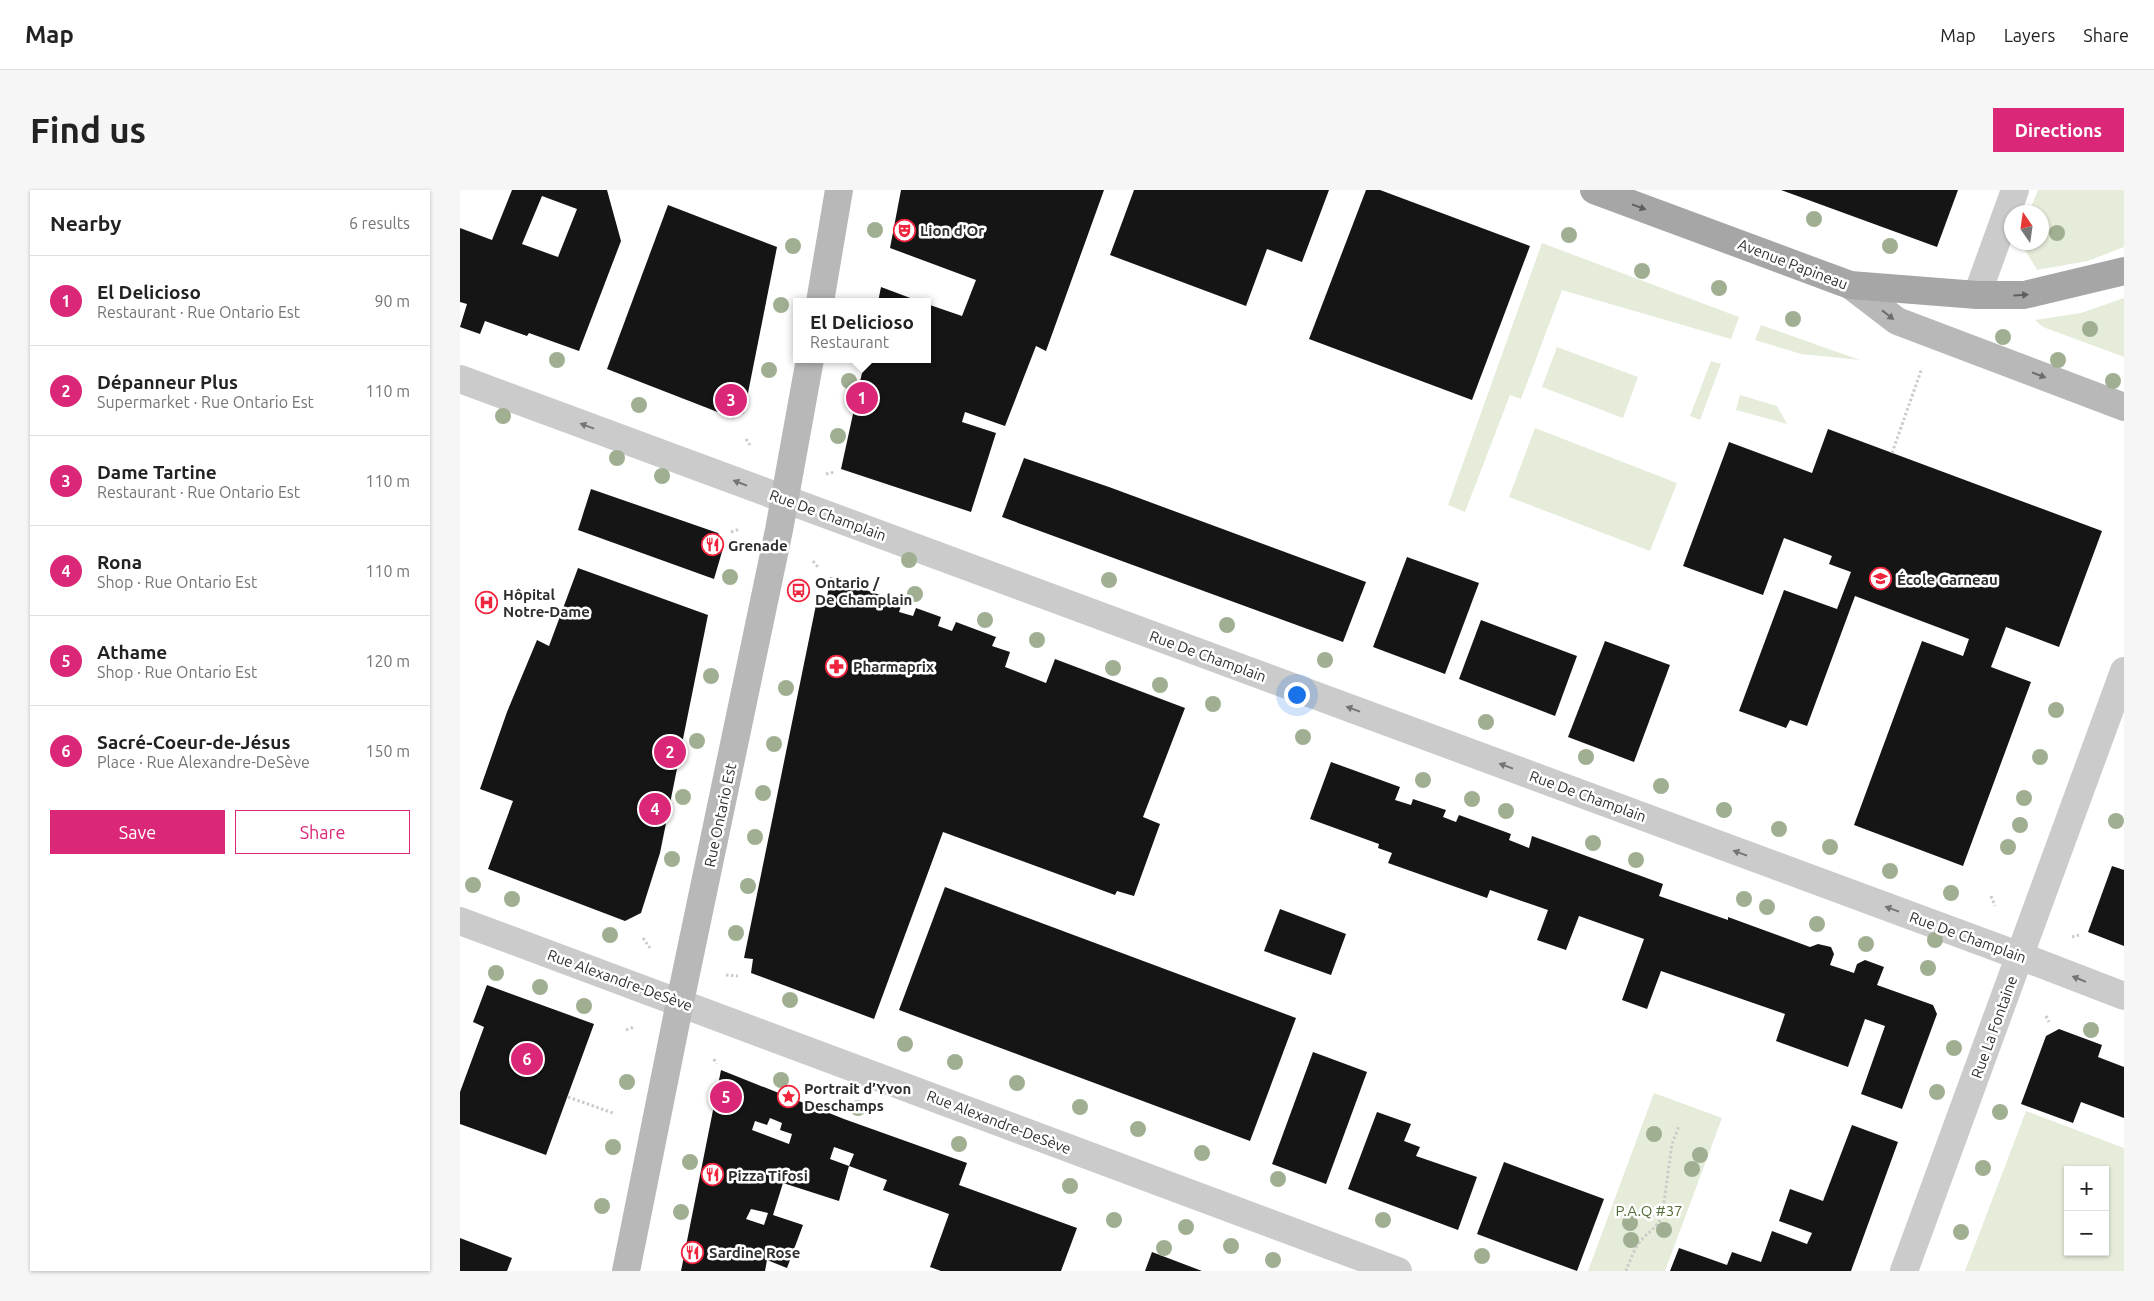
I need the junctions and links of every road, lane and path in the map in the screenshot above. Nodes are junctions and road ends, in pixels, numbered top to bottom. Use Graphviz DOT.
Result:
graph roads {
  1 [pos="839,190"];
  2 [pos="1594,190"];
  3 [pos="2015,190"];
  4 [pos="2124,271"];
  5 [pos="1850,284"];
  6 [pos="1977,295"];
  7 [pos="821,298"];
  8 [pos="809,363"];
  9 [pos="1924,365"];
  10 [pos="460,379"];
  11 [pos="2124,407"];
  12 [pos="746,439"];
  13 [pos="750,445"];
  14 [pos="1892,453"];
  15 [pos="835,472"];
  16 [pos="826,474"];
  17 [pos="785,500"];
  18 [pos="740,529"];
  19 [pos="731,532"];
  20 [pos="813,561"];
  21 [pos="818,568"];
  22 [pos="2124,671"];
  23 [pos="1991,896"];
  24 [pos="1994,906"];
  25 [pos="460,921"];
  26 [pos="2079,935"];
  27 [pos="2072,937"];
  28 [pos="643,938"];
  29 [pos="650,948"];
  30 [pos="2020,956"];
  31 [pos="726,975"];
  32 [pos="738,976"];
  33 [pos="2124,996"];
  34 [pos="680,1002"];
  35 [pos="2046,1016"];
  36 [pos="2050,1022"];
  37 [pos="634,1028"];
  38 [pos="626,1030"];
  39 [pos="714,1059"];
  40 [pos="716,1064"];
  41 [pos="568,1096"];
  42 [pos="613,1113"];
  43 [pos="1679,1126"];
  44 [pos="626,1271"];
  45 [pos="1398,1271"];
  46 [pos="1626,1271"];
  47 [pos="1904,1271"];
  1 -- 7 [label="main road"];
  2 -- 5 [label="main road, Avenue Papineau, one-way"];
  3 -- 6 [label="street"];
  6 -- 4 [label="main road, one-way"];
  5 -- 6 [label="main road"];
  5 -- 11 [label="main road, Avenue Papineau, one-way"];
  8 -- 17 [label="main road, Rue Ontario Est"];
  9 -- 14 [label="path"];
  17 -- 10 [label="street, Rue De Champlain, one-way"];
  12 -- 13 [label="path"];
  15 -- 16 [label="path"];
  30 -- 17 [label="street, Rue De Champlain, one-way"];
  17 -- 34 [label="main road, Rue Ontario Est"];
  18 -- 19 [label="path"];
  20 -- 21 [label="path"];
  22 -- 30 [label="street, Rue La Fontaine"];
  23 -- 24 [label="path"];
  25 -- 34 [label="street, Rue Alexandre-DeSève"];
  26 -- 27 [label="path"];
  28 -- 29 [label="path"];
  33 -- 30 [label="street, Rue De Champlain, one-way"];
  30 -- 47 [label="street, Rue La Fontaine"];
  31 -- 32 [label="path"];
  34 -- 44 [label="main road, Rue Ontario Est"];
  34 -- 45 [label="street, Rue Alexandre-DeSève"];
  35 -- 36 [label="path"];
  37 -- 38 [label="path"];
  39 -- 40 [label="path"];
  41 -- 42 [label="path"];
  43 -- 46 [label="path"];
}
